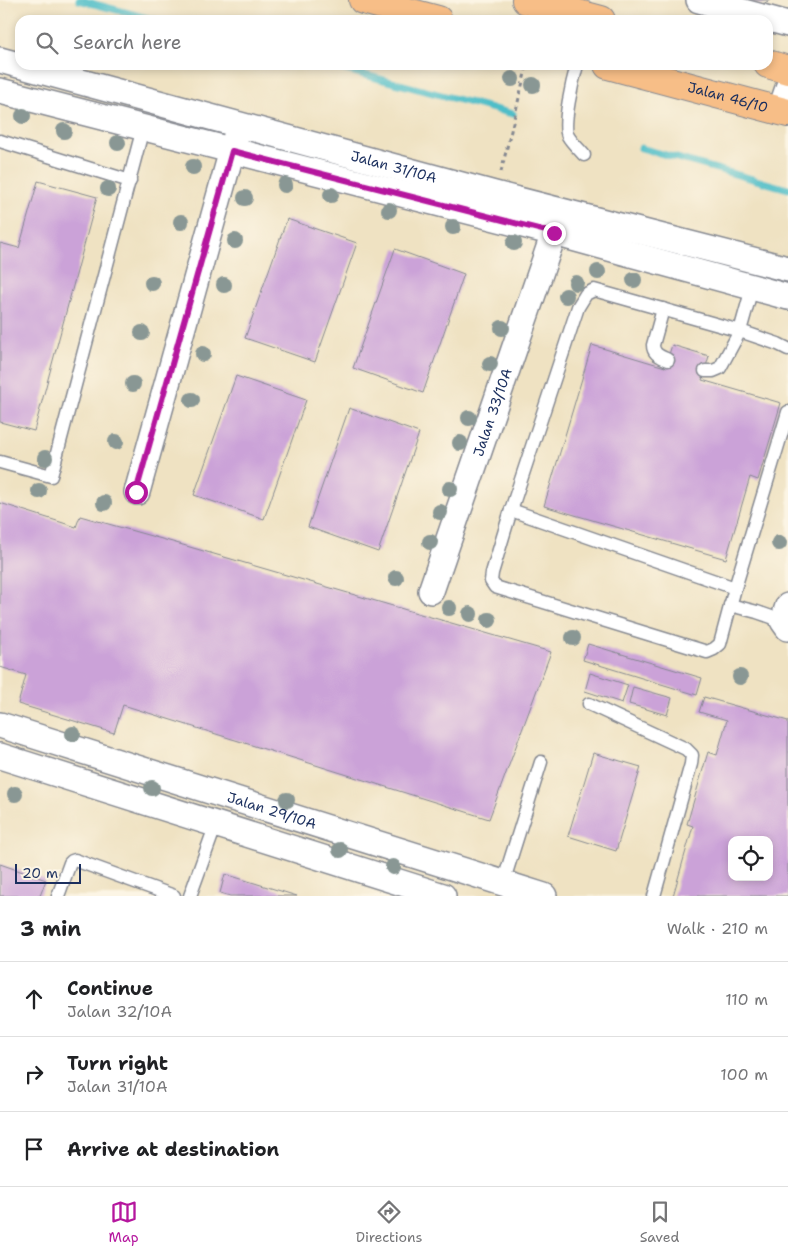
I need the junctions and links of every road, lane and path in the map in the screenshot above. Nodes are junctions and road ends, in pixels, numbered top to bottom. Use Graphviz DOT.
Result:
graph roads {
  1 [pos="363,0"];
  2 [pos="526,0"];
  3 [pos="699,0"];
  4 [pos="419,15"];
  5 [pos="582,15"];
  6 [pos="755,15"];
  7 [pos="773,20"];
  8 [pos="788,24"];
  9 [pos="0,60"];
  10 [pos="15,64"];
  11 [pos="773,66"];
  12 [pos="36,70"];
  13 [pos="525,70"];
  14 [pos="576,70"];
  15 [pos="631,70"];
  16 [pos="788,70"];
  17 [pos="0,91"];
  18 [pos="785,104"];
  19 [pos="239,126"];
  20 [pos="143,128"];
  21 [pos="0,141"];
  22 [pos="232,151"];
  23 [pos="584,155"];
  24 [pos="130,181"];
  25 [pos="495,194"];
  26 [pos="554,233"];
  27 [pos="788,269"];
  28 [pos="752,288"];
  29 [pos="788,297"];
  30 [pos="663,310"];
  31 [pos="740,331"];
  32 [pos="788,349"];
  33 [pos="668,360"];
  34 [pos="705,371"];
  35 [pos="788,412"];
  36 [pos="0,462"];
  37 [pos="136,492"];
  38 [pos="511,510"];
  39 [pos="735,588"];
  40 [pos="431,591"];
  41 [pos="730,605"];
  42 [pos="786,618"];
  43 [pos="589,704"];
  44 [pos="0,725"];
  45 [pos="0,756"];
  46 [pos="541,762"];
  47 [pos="216,824"];
  48 [pos="503,883"];
  49 [pos="138,890"];
  50 [pos="58,896"];
  51 [pos="174,896"];
  52 [pos="190,896"];
  53 [pos="443,896"];
  54 [pos="544,896"];
  55 [pos="654,896"];
  1 -- 4 [label="main road"];
  2 -- 5 [label="main road"];
  3 -- 6 [label="street"];
  7 -- 8 [label="street"];
  9 -- 10 [label="street, Jalan 31/10A"];
  11 -- 16 [label="main road"];
  12 -- 19 [label="street, Jalan 31/10A"];
  13 -- 25 [label="path"];
  14 -- 23 [label="lane"];
  15 -- 18 [label="main road, Jalan 46/10"];
  17 -- 20 [label="street, Jalan 31/10A"];
  19 -- 22 [label="street"];
  19 -- 25 [label="street, Jalan 31/10A"];
  20 -- 22 [label="street, Jalan 31/10A"];
  20 -- 24 [label="lane"];
  21 -- 24 [label="lane"];
  22 -- 26 [label="street, Jalan 31/10A"];
  22 -- 37 [label="street"];
  24 -- 36 [label="lane"];
  25 -- 27 [label="street, Jalan 31/10A"];
  26 -- 28 [label="street, Jalan 31/10A"];
  26 -- 40 [label="street, Jalan 33/10A"];
  28 -- 29 [label="street, Jalan 31/10A"];
  28 -- 31 [label="lane"];
  30 -- 31 [label="lane"];
  30 -- 33 [label="lane"];
  30 -- 38 [label="lane"];
  31 -- 32 [label="lane"];
  31 -- 34 [label="lane"];
  35 -- 39 [label="lane"];
  38 -- 39 [label="lane"];
  38 -- 41 [label="lane"];
  39 -- 41 [label="lane"];
  41 -- 42 [label="lane"];
  43 -- 55 [label="lane"];
  44 -- 48 [label="street, Jalan 29/10A"];
  45 -- 47 [label="street"];
  46 -- 48 [label="lane"];
  47 -- 52 [label="lane"];
  47 -- 53 [label="street"];
  48 -- 54 [label="street, Jalan 29/10A"];
  49 -- 50 [label="lane"];
  49 -- 51 [label="lane"];
}
